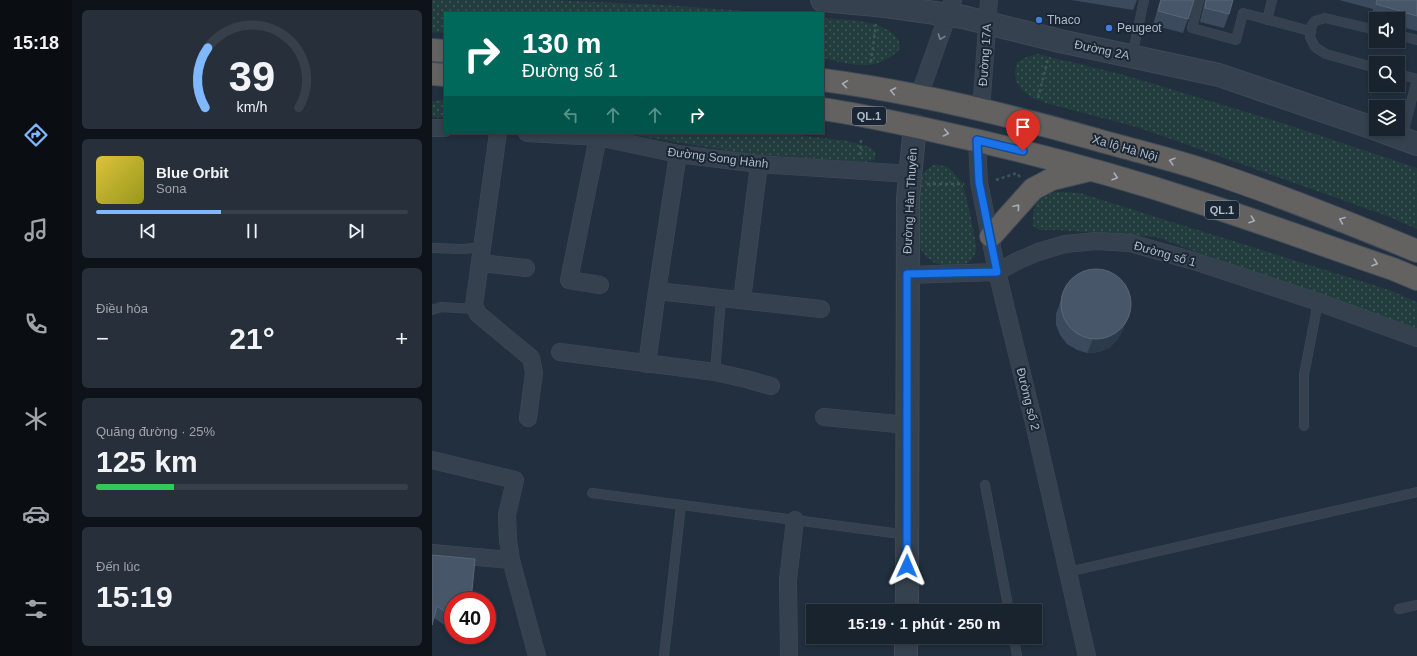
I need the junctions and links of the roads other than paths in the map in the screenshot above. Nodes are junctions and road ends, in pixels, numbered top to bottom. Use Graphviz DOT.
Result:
graph roads {
  1 [pos="822,0"];
  2 [pos="989,0"];
  3 [pos="1144,0"];
  4 [pos="1200,0"];
  5 [pos="1272,0"];
  6 [pos="951,8"];
  7 [pos="1267,20"];
  8 [pos="988,23"];
  9 [pos="1369,28"];
  10 [pos="1310,31"];
  11 [pos="1405,37"];
  12 [pos="1417,40"];
  13 [pos="432,50"];
  14 [pos="444,51"];
  15 [pos="1132,56"];
  16 [pos="1369,66"];
  17 [pos="432,74"];
  18 [pos="444,75"];
  19 [pos="1405,76"];
  20 [pos="1417,79"];
  21 [pos="824,80"];
  22 [pos="919,96"];
  23 [pos="1415,97"];
  24 [pos="824,109"];
  25 [pos="981,110"];
  26 [pos="915,126"];
  27 [pos="1369,127"];
  28 [pos="432,128"];
  29 [pos="444,128"];
  30 [pos="498,134"];
  31 [pos="545,134"];
  32 [pos="1395,136"];
  33 [pos="598,137"];
  34 [pos="977,140"];
  35 [pos="1409,141"];
  36 [pos="678,154"];
  37 [pos="759,164"];
  38 [pos="1091,170"];
  39 [pos="916,179"];
  40 [pos="991,236"];
  41 [pos="432,248"];
  42 [pos="1417,251"];
  43 [pos="482,255"];
  44 [pos="526,268"];
  45 [pos="997,272"];
  46 [pos="907,274"];
  47 [pos="1417,279"];
  48 [pos="600,285"];
  49 [pos="657,291"];
  50 [pos="721,298"];
  51 [pos="742,300"];
  52 [pos="1318,302"];
  53 [pos="475,309"];
  54 [pos="821,309"];
  55 [pos="432,310"];
  56 [pos="1417,338"];
  57 [pos="560,352"];
  58 [pos="647,364"];
  59 [pos="714,372"];
  60 [pos="771,386"];
  61 [pos="824,417"];
  62 [pos="528,418"];
  63 [pos="907,425"];
  64 [pos="1304,426"];
  65 [pos="432,460"];
  66 [pos="984,485"];
  67 [pos="1417,492"];
  68 [pos="592,494"];
  69 [pos="681,505"];
  70 [pos="795,520"];
  71 [pos="908,535"];
  72 [pos="432,553"];
  73 [pos="511,560"];
  74 [pos="1068,572"];
  75 [pos="906,604"];
  76 [pos="1008,604"];
  77 [pos="1417,605"];
  78 [pos="1399,609"];
  79 [pos="906,644"];
  80 [pos="1015,644"];
  81 [pos="537,656"];
  82 [pos="664,656"];
  83 [pos="788,656"];
  84 [pos="906,656"];
  85 [pos="1017,656"];
  86 [pos="1088,656"];
  1 -- 6 [label="street, Đường 2A"];
  2 -- 8 [label="street, Đường 17A"];
  3 -- 15 [label="lane"];
  4 -- 7 [label="lane"];
  5 -- 7 [label="lane"];
  6 -- 8 [label="street, Đường 2A"];
  6 -- 22 [label="street, one-way"];
  7 -- 10 [label="lane"];
  8 -- 15 [label="street, Đường 2A"];
  8 -- 25 [label="street, Đường 17A"];
  9 -- 10 [label="lane"];
  10 -- 16 [label="lane"];
  11 -- 12 [label="lane"];
  13 -- 14 [label="highway"];
  15 -- 27 [label="street, Đường 2A"];
  17 -- 18 [label="highway"];
  19 -- 20 [label="lane"];
  20 -- 23 [label="lane"];
  22 -- 21 [label="highway, Xa lộ Hà Nội / QL.1, one-way"];
  22 -- 25 [label="highway, Xa lộ Hà Nội / QL.1"];
  22 -- 26 [label="highway"];
  23 -- 35 [label="lane"];
  24 -- 26 [label="highway, QL.1"];
  25 -- 34 [label="highway"];
  42 -- 25 [label="highway, Xa lộ Hà Nội / QL.1, one-way"];
  26 -- 34 [label="highway, QL.1, one-way"];
  26 -- 39 [label="street, Đường Hàn Thuyên"];
  28 -- 29 [label="street"];
  30 -- 43 [label="street"];
  31 -- 33 [label="street, Đường Song Hành"];
  32 -- 35 [label="street, Đường 2A"];
  33 -- 36 [label="street, Đường Song Hành"];
  33 -- 48 [label="street"];
  34 -- 38 [label="highway, QL.1"];
  34 -- 40 [label="street, Đường số 2"];
  36 -- 37 [label="street, Đường Song Hành"];
  36 -- 49 [label="street"];
  37 -- 39 [label="street, Đường Song Hành"];
  37 -- 51 [label="street"];
  40 -- 38 [label="highway, one-way"];
  38 -- 47 [label="highway, QL.1, one-way"];
  39 -- 46 [label="street, Đường Hàn Thuyên"];
  40 -- 45 [label="street, Đường số 2"];
  41 -- 43 [label="lane"];
  43 -- 44 [label="street"];
  43 -- 53 [label="street"];
  45 -- 46 [label="street, Đường số 1"];
  45 -- 52 [label="street, Đường số 1"];
  45 -- 74 [label="street, Đường số 2"];
  46 -- 63 [label="street, Đường Hàn Thuyên"];
  49 -- 50 [label="street"];
  49 -- 58 [label="street"];
  50 -- 51 [label="street"];
  50 -- 59 [label="lane"];
  51 -- 54 [label="street"];
  52 -- 56 [label="street, Đường số 1"];
  52 -- 64 [label="lane"];
  53 -- 55 [label="lane"];
  53 -- 62 [label="street"];
  57 -- 58 [label="street"];
  58 -- 59 [label="street"];
  59 -- 60 [label="street"];
  61 -- 63 [label="street"];
  63 -- 71 [label="street, Đường Hàn Thuyên"];
  65 -- 73 [label="street"];
  66 -- 76 [label="lane"];
  67 -- 74 [label="lane"];
  68 -- 69 [label="lane"];
  69 -- 70 [label="lane"];
  69 -- 82 [label="lane"];
  70 -- 71 [label="lane"];
  70 -- 83 [label="street"];
  71 -- 75 [label="street, Đường Hàn Thuyên"];
  72 -- 73 [label="street"];
  73 -- 81 [label="street"];
  74 -- 86 [label="street, Đường số 2"];
  77 -- 78 [label="lane"];
  79 -- 84 [label="street"];
  80 -- 85 [label="lane"];
}
